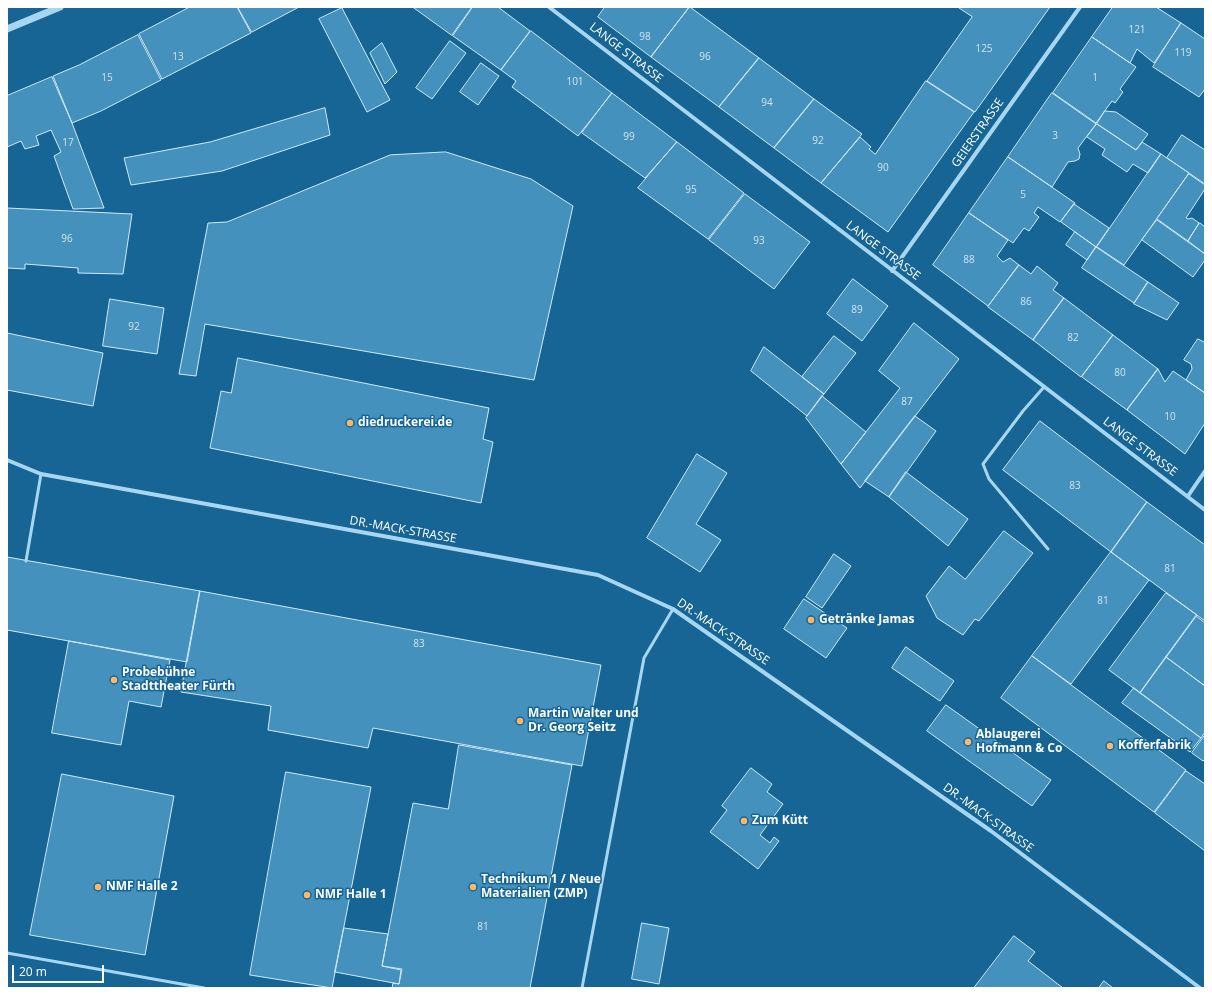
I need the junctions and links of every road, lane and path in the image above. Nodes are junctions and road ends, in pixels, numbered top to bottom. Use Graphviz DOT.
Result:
graph roads {
  1 [pos="60,7"];
  2 [pos="549,7"];
  3 [pos="1080,7"];
  4 [pos="7,29"];
  5 [pos="892,271"];
  6 [pos="1044,387"];
  7 [pos="7,460"];
  8 [pos="1205,472"];
  9 [pos="41,474"];
  10 [pos="1188,496"];
  11 [pos="1205,510"];
  12 [pos="1048,549"];
  13 [pos="26,561"];
  14 [pos="673,609"];
  15 [pos="7,953"];
  16 [pos="204,988"];
  17 [pos="582,988"];
  18 [pos="1200,988"];
  1 -- 4 [label="street"];
  2 -- 5 [label="street, LANGE STRASSE"];
  3 -- 5 [label="street, GEIERSTRASSE"];
  5 -- 6 [label="street, LANGE STRASSE"];
  6 -- 10 [label="street, LANGE STRASSE"];
  6 -- 12 [label="lane"];
  7 -- 9 [label="street, DR.-MACK-STRASSE"];
  8 -- 10 [label="street"];
  9 -- 13 [label="lane"];
  9 -- 14 [label="street, DR.-MACK-STRASSE"];
  10 -- 11 [label="street, LANGE STRASSE"];
  14 -- 17 [label="lane"];
  14 -- 18 [label="street, DR.-MACK-STRASSE"];
  15 -- 16 [label="lane"];
}
